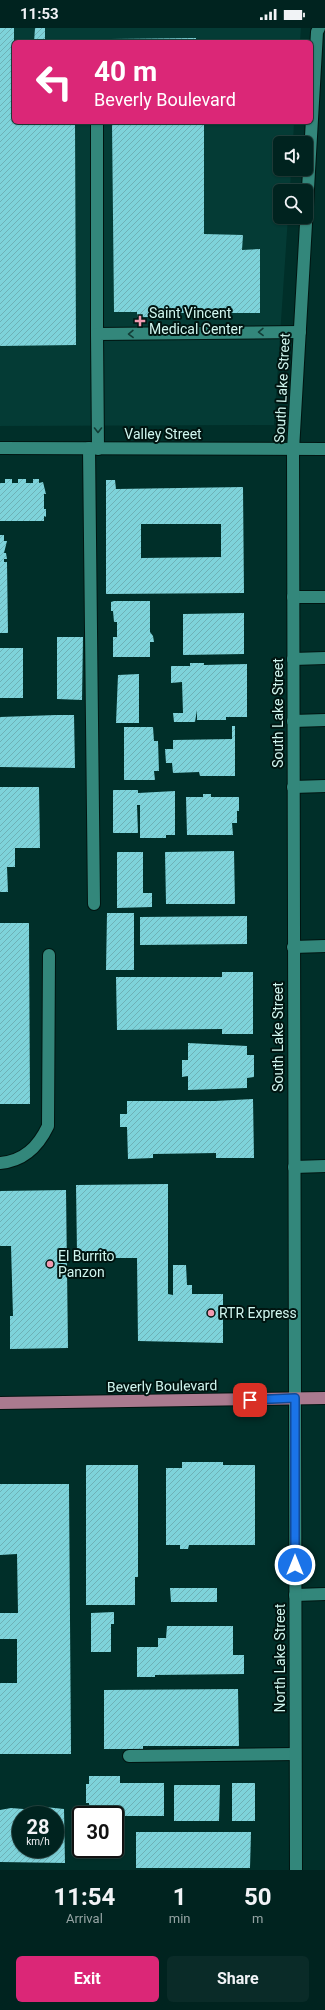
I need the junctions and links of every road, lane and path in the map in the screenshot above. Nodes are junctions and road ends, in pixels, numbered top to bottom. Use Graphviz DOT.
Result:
graph roads {
  1 [pos="319,28"];
  2 [pos="313,103"];
  3 [pos="97,124"];
  4 [pos="312,124"];
  5 [pos="300,332"];
  6 [pos="97,334"];
  7 [pos="0,448"];
  8 [pos="93,449"];
  9 [pos="325,449"];
  10 [pos="293,450"];
  11 [pos="293,597"];
  12 [pos="325,597"];
  13 [pos="325,658"];
  14 [pos="293,659"];
  15 [pos="325,720"];
  16 [pos="293,721"];
  17 [pos="325,786"];
  18 [pos="293,788"];
  19 [pos="94,904"];
  20 [pos="325,946"];
  21 [pos="293,947"];
  22 [pos="49,955"];
  23 [pos="0,1163"];
  24 [pos="294,1166"];
  25 [pos="325,1166"];
  26 [pos="295,1398"];
  27 [pos="325,1398"];
  28 [pos="0,1403"];
  29 [pos="325,1594"];
  30 [pos="295,1595"];
  31 [pos="295,1754"];
  32 [pos="129,1756"];
  33 [pos="296,1870"];
  1 -- 2 [label="street, South Lake Street"];
  3 -- 6 [label="street"];
  4 -- 5 [label="street, South Lake Street"];
  5 -- 6 [label="street, one-way"];
  5 -- 10 [label="street, South Lake Street"];
  6 -- 8 [label="street, one-way"];
  7 -- 8 [label="street, Valley Street"];
  8 -- 10 [label="street, Valley Street"];
  8 -- 19 [label="street"];
  9 -- 10 [label="street, Valley Street"];
  10 -- 11 [label="street, South Lake Street"];
  11 -- 12 [label="street"];
  11 -- 14 [label="street, South Lake Street"];
  13 -- 14 [label="street"];
  14 -- 16 [label="street, South Lake Street"];
  15 -- 16 [label="street"];
  16 -- 18 [label="street, South Lake Street"];
  17 -- 18 [label="street"];
  18 -- 21 [label="street, South Lake Street"];
  20 -- 21 [label="street"];
  21 -- 24 [label="street, South Lake Street"];
  22 -- 23 [label="street"];
  24 -- 25 [label="street"];
  24 -- 26 [label="street, South Lake Street"];
  26 -- 27 [label="main road, Beverly Boulevard"];
  26 -- 28 [label="main road, Beverly Boulevard"];
  26 -- 30 [label="street, North Lake Street"];
  29 -- 30 [label="street"];
  30 -- 31 [label="street, North Lake Street"];
  31 -- 32 [label="street"];
  31 -- 33 [label="street, North Lake Street"];
}
